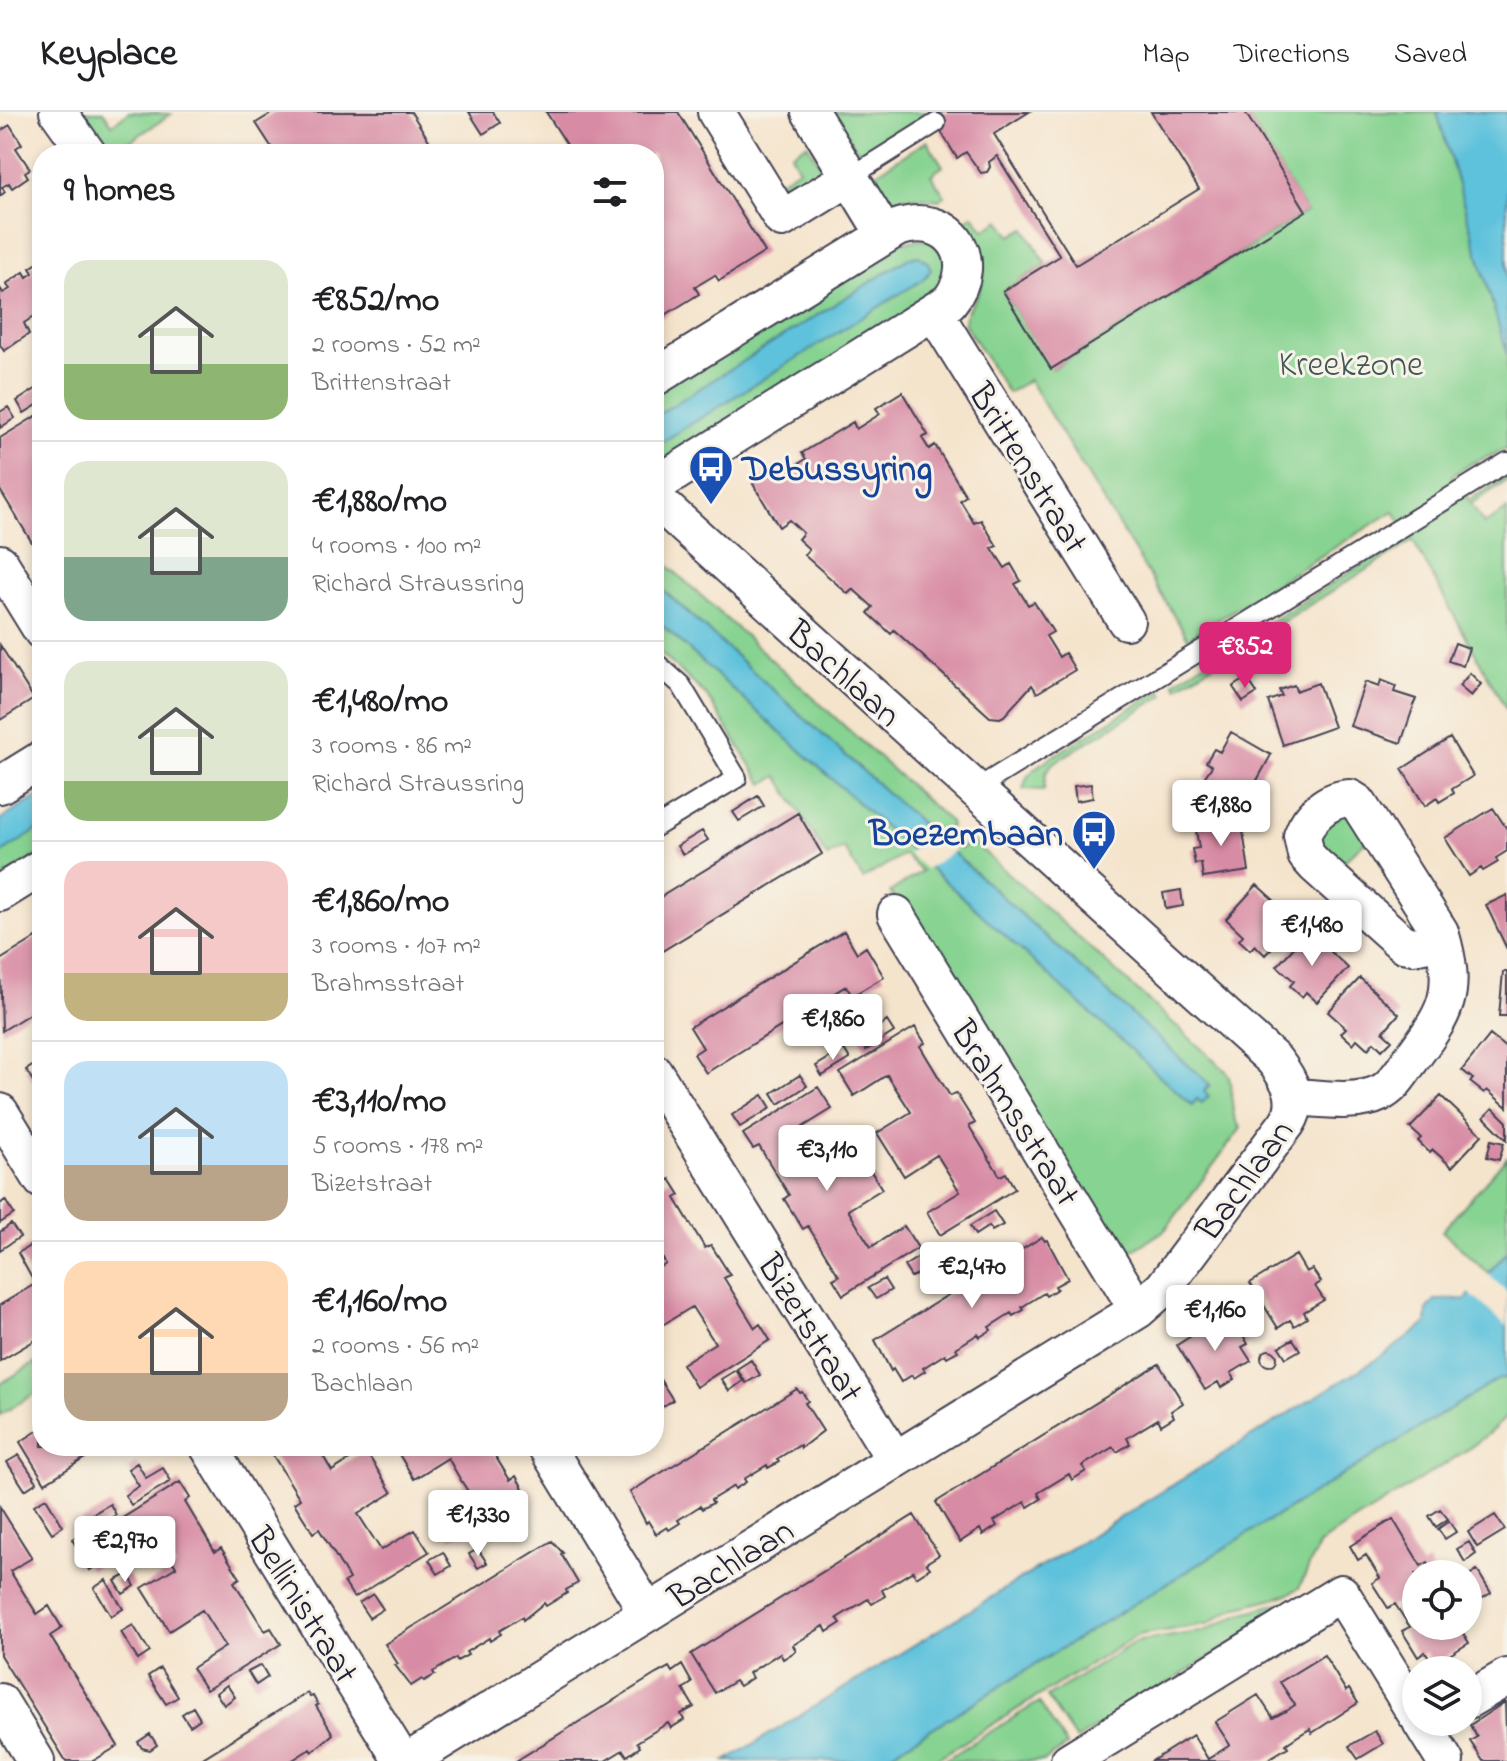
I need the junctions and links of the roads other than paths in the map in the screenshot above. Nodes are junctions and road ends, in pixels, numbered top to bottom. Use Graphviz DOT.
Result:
graph roads {
  1 [pos="58,112"];
  2 [pos="716,112"];
  3 [pos="810,112"];
  4 [pos="936,123"];
  5 [pos="81,144"];
  6 [pos="850,177"];
  7 [pos="885,235"];
  8 [pos="934,312"];
  9 [pos="664,372"];
  10 [pos="1507,462"];
  11 [pos="664,480"];
  12 [pos="664,507"];
  13 [pos="0,563"];
  14 [pos="32,615"];
  15 [pos="1126,621"];
  16 [pos="664,671"];
  17 [pos="32,765"];
  18 [pos="0,785"];
  19 [pos="974,790"];
  20 [pos="664,822"];
  21 [pos="32,873"];
  22 [pos="0,893"];
  23 [pos="896,914"];
  24 [pos="1442,940"];
  25 [pos="664,1088"];
  26 [pos="1294,1097"];
  27 [pos="0,1112"];
  28 [pos="32,1164"];
  29 [pos="1138,1310"];
  30 [pos="214,1456"];
  31 [pos="552,1456"];
  32 [pos="895,1460"];
  33 [pos="648,1613"];
  34 [pos="1507,1677"];
  35 [pos="1402,1687"];
  36 [pos="1482,1692"];
  37 [pos="0,1702"];
  38 [pos="1432,1736"];
  39 [pos="1075,1759"];
  40 [pos="36,1761"];
  41 [pos="405,1761"];
  42 [pos="1445,1761"];
  1 -- 5 [label="street"];
  2 -- 6 [label="street"];
  3 -- 6 [label="street"];
  4 -- 6 [label="lane"];
  6 -- 7 [label="street"];
  7 -- 8 [label="street"];
  7 -- 9 [label="street"];
  8 -- 11 [label="street"];
  8 -- 15 [label="street, Brittenstraat"];
  10 -- 19 [label="lane"];
  12 -- 19 [label="street, Bachlaan"];
  13 -- 14 [label="street"];
  16 -- 20 [label="lane"];
  17 -- 18 [label="street"];
  19 -- 26 [label="street, Bachlaan"];
  21 -- 22 [label="street"];
  23 -- 29 [label="street, Brahmsstraat"];
  24 -- 26 [label="street"];
  25 -- 32 [label="street, Bizetstraat"];
  26 -- 29 [label="street, Bachlaan"];
  27 -- 28 [label="street"];
  29 -- 32 [label="street, Bachlaan"];
  30 -- 41 [label="street, Bellinistraat"];
  31 -- 33 [label="street"];
  32 -- 33 [label="street, Bachlaan"];
  33 -- 41 [label="street, Bachlaan"];
  34 -- 36 [label="street"];
  35 -- 39 [label="street"];
  37 -- 40 [label="street"];
  38 -- 42 [label="street"];
}
